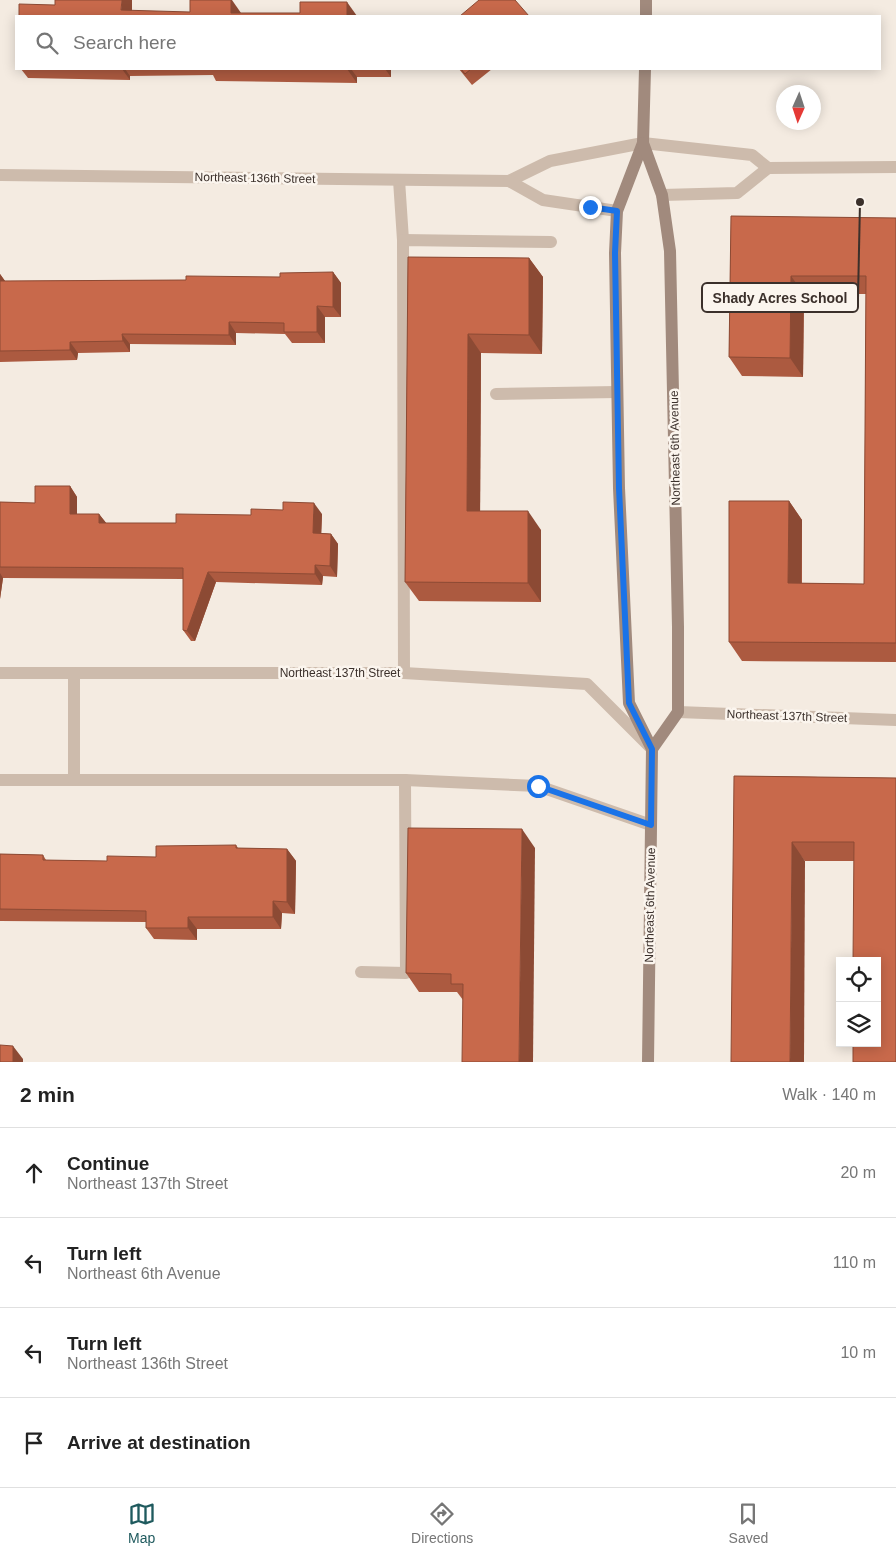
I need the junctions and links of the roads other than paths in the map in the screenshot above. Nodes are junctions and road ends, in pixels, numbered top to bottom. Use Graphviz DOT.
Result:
graph roads {
  1 [pos="646,0"];
  2 [pos="646,15"];
  3 [pos="645,70"];
  4 [pos="643,143"];
  5 [pos="896,167"];
  6 [pos="768,168"];
  7 [pos="0,175"];
  8 [pos="399,180"];
  9 [pos="509,181"];
  10 [pos="662,195"];
  11 [pos="617,211"];
  12 [pos="403,240"];
  13 [pos="551,242"];
  14 [pos="617,392"];
  15 [pos="496,394"];
  16 [pos="0,673"];
  17 [pos="74,673"];
  18 [pos="404,673"];
  19 [pos="678,712"];
  20 [pos="896,720"];
  21 [pos="652,749"];
  22 [pos="0,780"];
  23 [pos="74,780"];
  24 [pos="405,780"];
  25 [pos="651,825"];
  26 [pos="361,972"];
  27 [pos="648,1062"];
  1 -- 2 [label="main road"];
  3 -- 4 [label="main road, Northeast 6th Avenue"];
  4 -- 6 [label="street, Northeast 136th Street"];
  4 -- 9 [label="street, Northeast 136th Street"];
  4 -- 10 [label="main road, Northeast 6th Avenue"];
  4 -- 11 [label="main road, Northeast 6th Avenue"];
  5 -- 6 [label="street"];
  6 -- 10 [label="street"];
  7 -- 8 [label="street, Northeast 136th Street"];
  8 -- 9 [label="street, Northeast 136th Street"];
  8 -- 12 [label="street"];
  9 -- 11 [label="street, Northeast 136th Street"];
  10 -- 19 [label="main road, Northeast 6th Avenue"];
  11 -- 14 [label="main road, Northeast 6th Avenue"];
  12 -- 13 [label="street"];
  12 -- 18 [label="street"];
  14 -- 15 [label="street"];
  14 -- 21 [label="main road, Northeast 6th Avenue"];
  16 -- 17 [label="street, Northeast 137th Street"];
  17 -- 18 [label="street, Northeast 137th Street"];
  17 -- 23 [label="street"];
  18 -- 21 [label="street, Northeast 137th Street"];
  19 -- 20 [label="street, Northeast 137th Street"];
  19 -- 21 [label="main road"];
  21 -- 25 [label="main road, Northeast 6th Avenue"];
  22 -- 23 [label="street"];
  23 -- 24 [label="street"];
  24 -- 25 [label="street"];
  24 -- 26 [label="street"];
  25 -- 27 [label="main road, Northeast 6th Avenue"];
}
